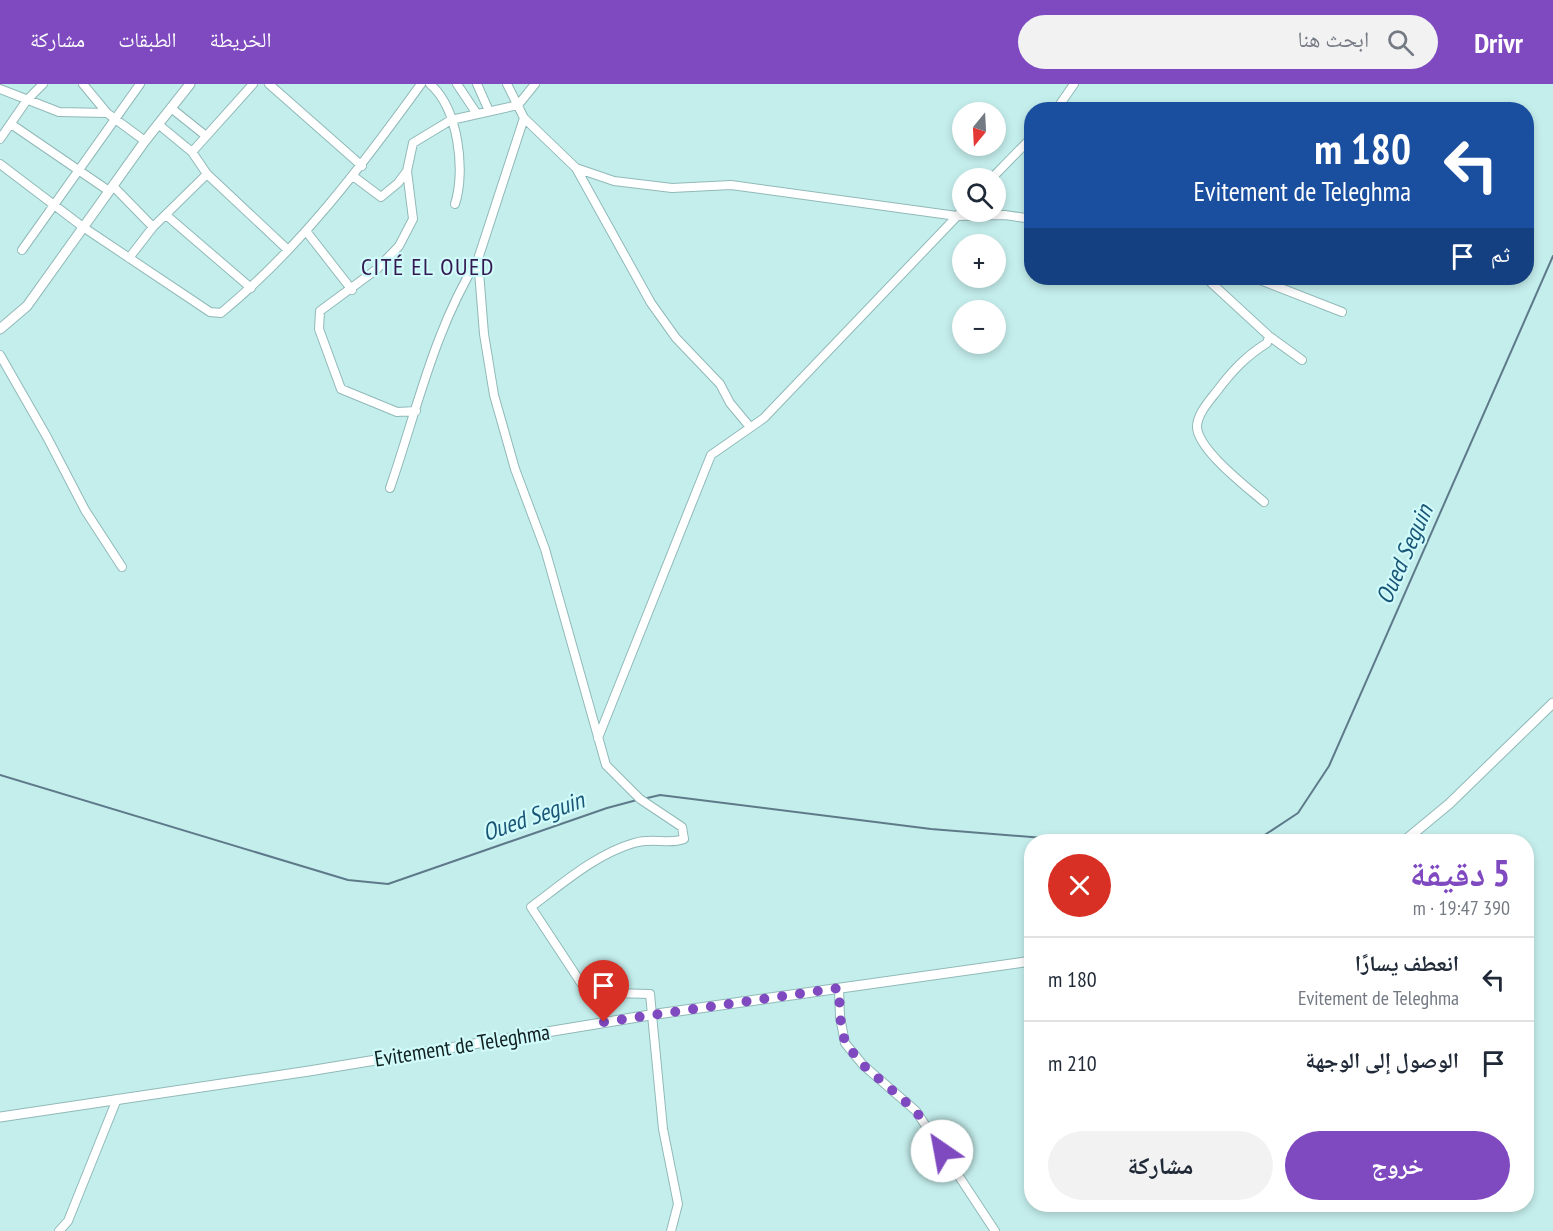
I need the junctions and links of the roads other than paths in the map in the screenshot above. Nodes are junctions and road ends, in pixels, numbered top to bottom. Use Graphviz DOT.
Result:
graph roads {
  1 [pos="43,84"];
  2 [pos="83,84"];
  3 [pos="190,84"];
  4 [pos="253,84"];
  5 [pos="269,84"];
  6 [pos="421,84"];
  7 [pos="430,84"];
  8 [pos="457,84"];
  9 [pos="477,84"];
  10 [pos="507,84"];
  11 [pos="535,84"];
  12 [pos="1074,84"];
  13 [pos="134,86"];
  14 [pos="1,91"];
  15 [pos="27,100"];
  16 [pos="1062,102"];
  17 [pos="518,105"];
  18 [pos="171,108"];
  19 [pos="489,111"];
  20 [pos="477,114"];
  21 [pos="110,115"];
  22 [pos="524,118"];
  23 [pos="451,120"];
  24 [pos="158,124"];
  25 [pos="6,125"];
  26 [pos="206,136"];
  27 [pos="0,139"];
  28 [pos="145,141"];
  29 [pos="1024,145"];
  30 [pos="192,152"];
  31 [pos="0,164"];
  32 [pos="362,166"];
  33 [pos="576,168"];
  34 [pos="1002,168"];
  35 [pos="78,171"];
  36 [pos="407,171"];
  37 [pos="207,174"];
  38 [pos="353,176"];
  39 [pos="111,188"];
  40 [pos="454,204"];
  41 [pos="54,205"];
  42 [pos="166,215"];
  43 [pos="952,215"];
  44 [pos="1006,215"];
  45 [pos="1024,218"];
  46 [pos="952,221"];
  47 [pos="83,227"];
  48 [pos="153,227"];
  49 [pos="306,231"];
  50 [pos="22,250"];
  51 [pos="288,250"];
  52 [pos="129,258"];
  53 [pos="478,259"];
  54 [pos="1214,285"];
  55 [pos="1273,285"];
  56 [pos="251,288"];
  57 [pos="352,290"];
  58 [pos="1342,312"];
  59 [pos="0,329"];
  60 [pos="1269,336"];
  61 [pos="0,355"];
  62 [pos="1302,360"];
  63 [pos="416,411"];
  64 [pos="750,427"];
  65 [pos="390,488"];
  66 [pos="1264,502"];
  67 [pos="122,567"];
  68 [pos="1553,703"];
  69 [pos="598,738"];
  70 [pos="1413,834"];
  71 [pos="1024,962"];
  72 [pos="839,988"];
  73 [pos="650,1015"];
  74 [pos="117,1099"];
  75 [pos="0,1117"];
  76 [pos="59,1231"];
  77 [pos="671,1231"];
  78 [pos="995,1231"];
  1 -- 15 [label="street"];
  2 -- 21 [label="street"];
  3 -- 18 [label="main road"];
  4 -- 26 [label="street"];
  5 -- 32 [label="street"];
  6 -- 32 [label="street"];
  7 -- 23 [label="street"];
  8 -- 20 [label="street"];
  9 -- 19 [label="street"];
  10 -- 17 [label="street"];
  11 -- 17 [label="street"];
  12 -- 16 [label="street"];
  13 -- 21 [label="street"];
  14 -- 15 [label="street"];
  15 -- 21 [label="street"];
  15 -- 25 [label="street"];
  17 -- 19 [label="street"];
  17 -- 22 [label="street"];
  18 -- 24 [label="main road"];
  18 -- 26 [label="street"];
  19 -- 20 [label="street"];
  20 -- 23 [label="street"];
  21 -- 28 [label="street"];
  21 -- 35 [label="street"];
  22 -- 33 [label="street"];
  22 -- 53 [label="street"];
  23 -- 36 [label="street"];
  23 -- 40 [label="street"];
  24 -- 28 [label="main road"];
  24 -- 30 [label="street"];
  25 -- 27 [label="street"];
  25 -- 35 [label="street"];
  26 -- 30 [label="street"];
  28 -- 39 [label="main road"];
  29 -- 34 [label="street"];
  30 -- 37 [label="street"];
  31 -- 41 [label="street"];
  32 -- 38 [label="street"];
  33 -- 43 [label="street"];
  33 -- 64 [label="street"];
  35 -- 39 [label="street"];
  35 -- 41 [label="street"];
  36 -- 38 [label="street"];
  36 -- 57 [label="street"];
  37 -- 42 [label="street"];
  37 -- 51 [label="street"];
  38 -- 49 [label="street"];
  39 -- 47 [label="main road"];
  39 -- 48 [label="street"];
  41 -- 47 [label="street"];
  41 -- 50 [label="street"];
  42 -- 48 [label="street"];
  42 -- 56 [label="street"];
  44 -- 45 [label="street"];
  46 -- 64 [label="street"];
  47 -- 52 [label="street"];
  47 -- 59 [label="main road"];
  48 -- 52 [label="street"];
  49 -- 51 [label="street"];
  49 -- 57 [label="street"];
  51 -- 56 [label="street"];
  52 -- 56 [label="street"];
  53 -- 63 [label="street"];
  53 -- 69 [label="street"];
  54 -- 60 [label="street"];
  55 -- 58 [label="street"];
  57 -- 63 [label="street"];
  60 -- 62 [label="street"];
  60 -- 66 [label="street"];
  61 -- 67 [label="street"];
  63 -- 65 [label="street"];
  64 -- 69 [label="street"];
  68 -- 70 [label="main road"];
  69 -- 73 [label="street"];
  71 -- 72 [label="main road, Evitement de Teleghma"];
  72 -- 73 [label="main road, Evitement de Teleghma"];
  72 -- 78 [label="street"];
  73 -- 74 [label="main road, Evitement de Teleghma"];
  73 -- 77 [label="street"];
  74 -- 75 [label="main road, Evitement de Teleghma"];
  74 -- 76 [label="street"];
}
